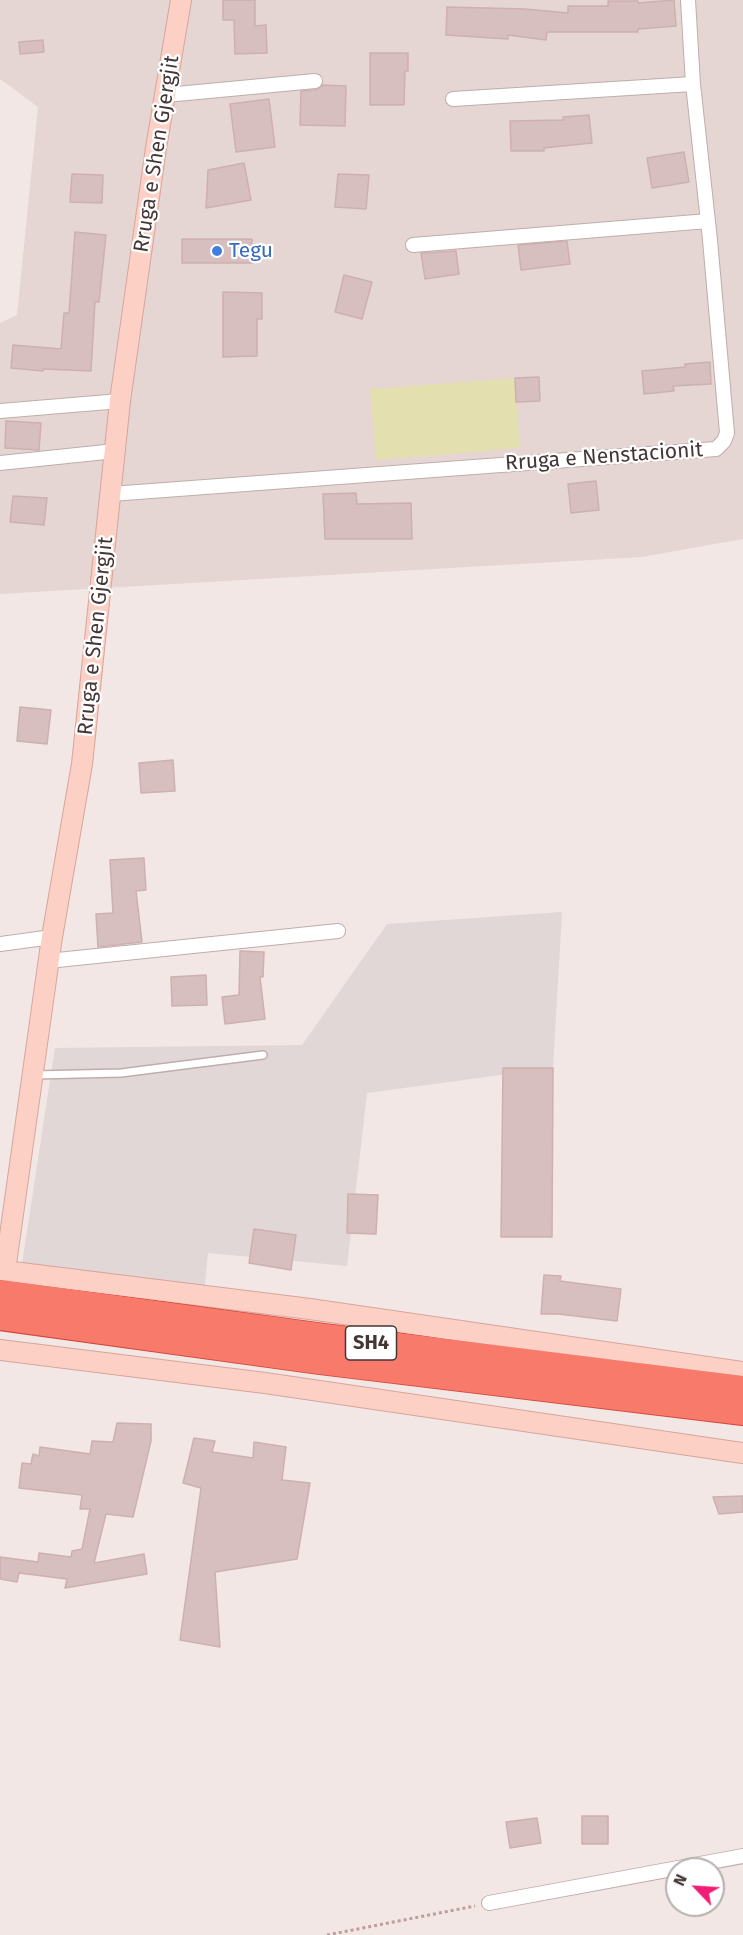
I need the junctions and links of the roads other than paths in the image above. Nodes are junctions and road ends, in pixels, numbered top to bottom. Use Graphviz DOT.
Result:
graph roads {
  1 [pos="181,0"];
  2 [pos="688,0"];
  3 [pos="315,81"];
  4 [pos="693,84"];
  5 [pos="166,95"];
  6 [pos="453,99"];
  7 [pos="708,221"];
  8 [pos="413,245"];
  9 [pos="120,401"];
  10 [pos="0,411"];
  11 [pos="115,451"];
  12 [pos="0,463"];
  13 [pos="111,494"];
  14 [pos="338,931"];
  15 [pos="52,937"];
  16 [pos="0,944"];
  17 [pos="48,961"];
  18 [pos="263,1055"];
  19 [pos="32,1076"];
  20 [pos="2,1278"];
  21 [pos="0,1317"];
  22 [pos="0,1350"];
  23 [pos="743,1372"];
  24 [pos="743,1389"];
  25 [pos="743,1412"];
  26 [pos="743,1453"];
  27 [pos="743,1856"];
  28 [pos="489,1903"];
  1 -- 5 [label="street, Rruga e Shen Gjergjit"];
  2 -- 4 [label="street, Rruga e Nenstacionit"];
  3 -- 5 [label="street"];
  4 -- 6 [label="street"];
  4 -- 7 [label="street, Rruga e Nenstacionit"];
  5 -- 9 [label="street, Rruga e Shen Gjergjit"];
  7 -- 8 [label="street"];
  7 -- 13 [label="street, Rruga e Nenstacionit"];
  9 -- 10 [label="street"];
  9 -- 11 [label="street, Rruga e Shen Gjergjit"];
  11 -- 12 [label="street"];
  11 -- 13 [label="street, Rruga e Shen Gjergjit"];
  13 -- 15 [label="street, Rruga e Shen Gjergjit"];
  14 -- 17 [label="street"];
  15 -- 16 [label="street"];
  15 -- 17 [label="street, Rruga e Shen Gjergjit"];
  17 -- 19 [label="street, Rruga e Shen Gjergjit"];
  18 -- 19 [label="lane"];
  19 -- 20 [label="street, Rruga e Shen Gjergjit"];
  20 -- 23 [label="street"];
  20 -- 24 [label="highway, SH4"];
  21 -- 25 [label="highway, SH4"];
  22 -- 26 [label="street"];
  27 -- 28 [label="street"];
}
